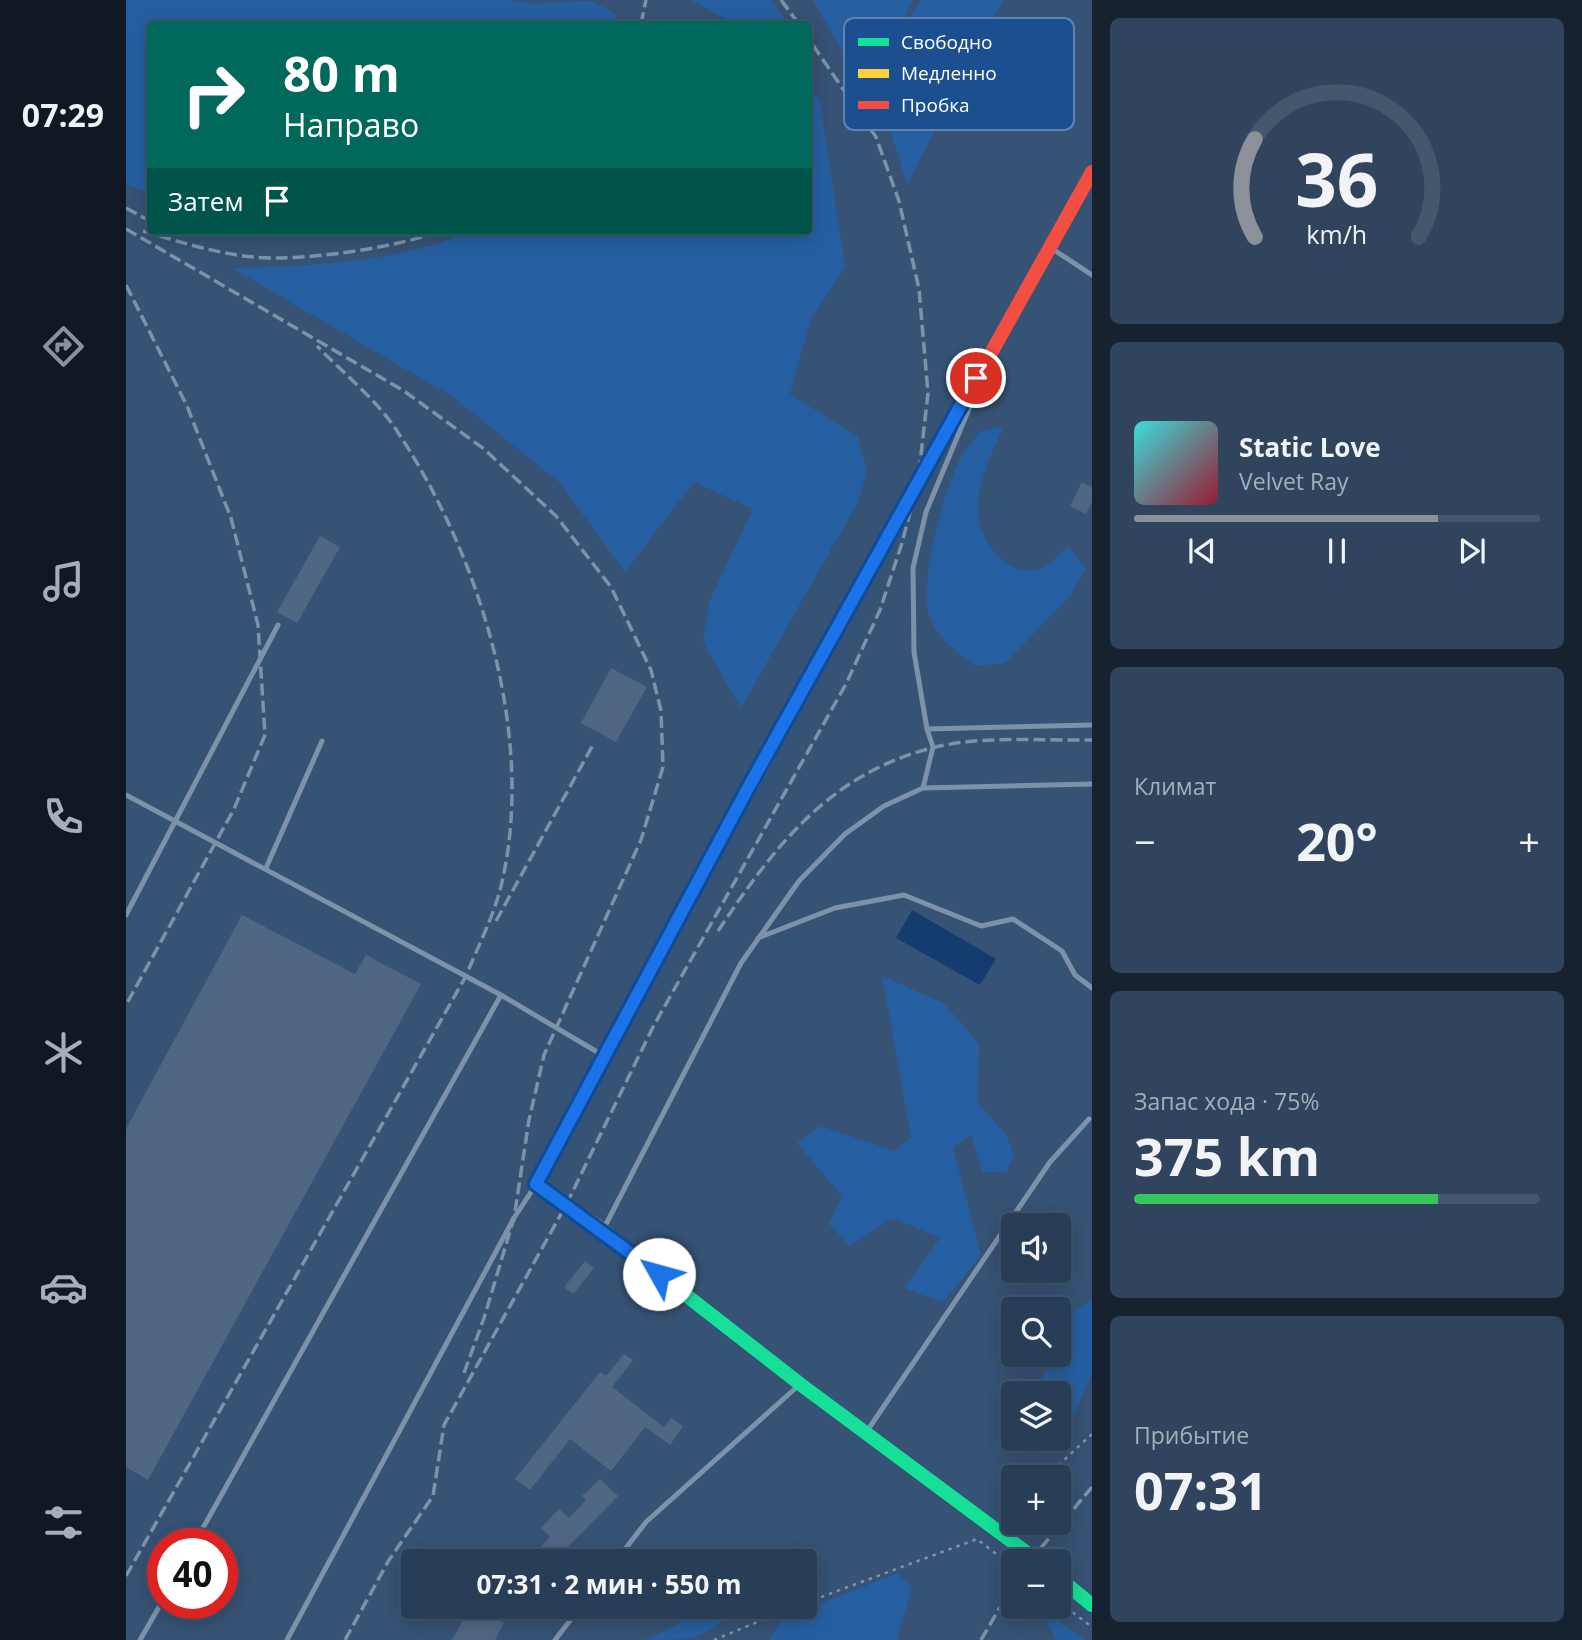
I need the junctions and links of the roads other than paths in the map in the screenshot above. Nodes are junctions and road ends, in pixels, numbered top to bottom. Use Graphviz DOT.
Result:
graph roads {
  1 [pos="1092,172"];
  2 [pos="1051,247"];
  3 [pos="1092,275"];
  4 [pos="988,358"];
  5 [pos="278,625"];
  6 [pos="1092,725"];
  7 [pos="927,729"];
  8 [pos="322,741"];
  9 [pos="1092,784"];
  10 [pos="923,788"];
  11 [pos="126,795"];
  12 [pos="175,823"];
  13 [pos="265,868"];
  14 [pos="126,915"];
  15 [pos="758,938"];
  16 [pos="1092,988"];
  17 [pos="501,995"];
  18 [pos="605,1056"];
  19 [pos="1089,1119"];
  20 [pos="536,1184"];
  21 [pos="603,1230"];
  22 [pos="800,1384"];
  23 [pos="866,1433"];
  24 [pos="203,1528"];
  25 [pos="625,1549"];
  26 [pos="1022,1549"];
  27 [pos="1071,1588"];
  28 [pos="1092,1605"];
  29 [pos="153,1619"];
  30 [pos="571,1619"];
  31 [pos="141,1640"];
  32 [pos="287,1640"];
  33 [pos="555,1640"];
  1 -- 2 [label="street"];
  2 -- 3 [label="lane"];
  2 -- 4 [label="street"];
  4 -- 7 [label="lane"];
  4 -- 18 [label="street"];
  5 -- 12 [label="lane"];
  6 -- 7 [label="lane"];
  7 -- 10 [label="lane"];
  8 -- 13 [label="lane"];
  9 -- 10 [label="lane"];
  10 -- 15 [label="lane"];
  11 -- 12 [label="lane"];
  12 -- 13 [label="lane"];
  12 -- 14 [label="lane"];
  13 -- 17 [label="lane"];
  15 -- 16 [label="lane"];
  15 -- 21 [label="lane"];
  17 -- 18 [label="lane"];
  17 -- 24 [label="lane"];
  18 -- 20 [label="street"];
  19 -- 23 [label="lane"];
  20 -- 21 [label="street"];
  20 -- 32 [label="lane"];
  21 -- 22 [label="street"];
  22 -- 23 [label="street"];
  22 -- 25 [label="lane"];
  23 -- 26 [label="street"];
  27 -- 28 [label="street"];
  29 -- 31 [label="lane"];
  30 -- 33 [label="lane"];
}
